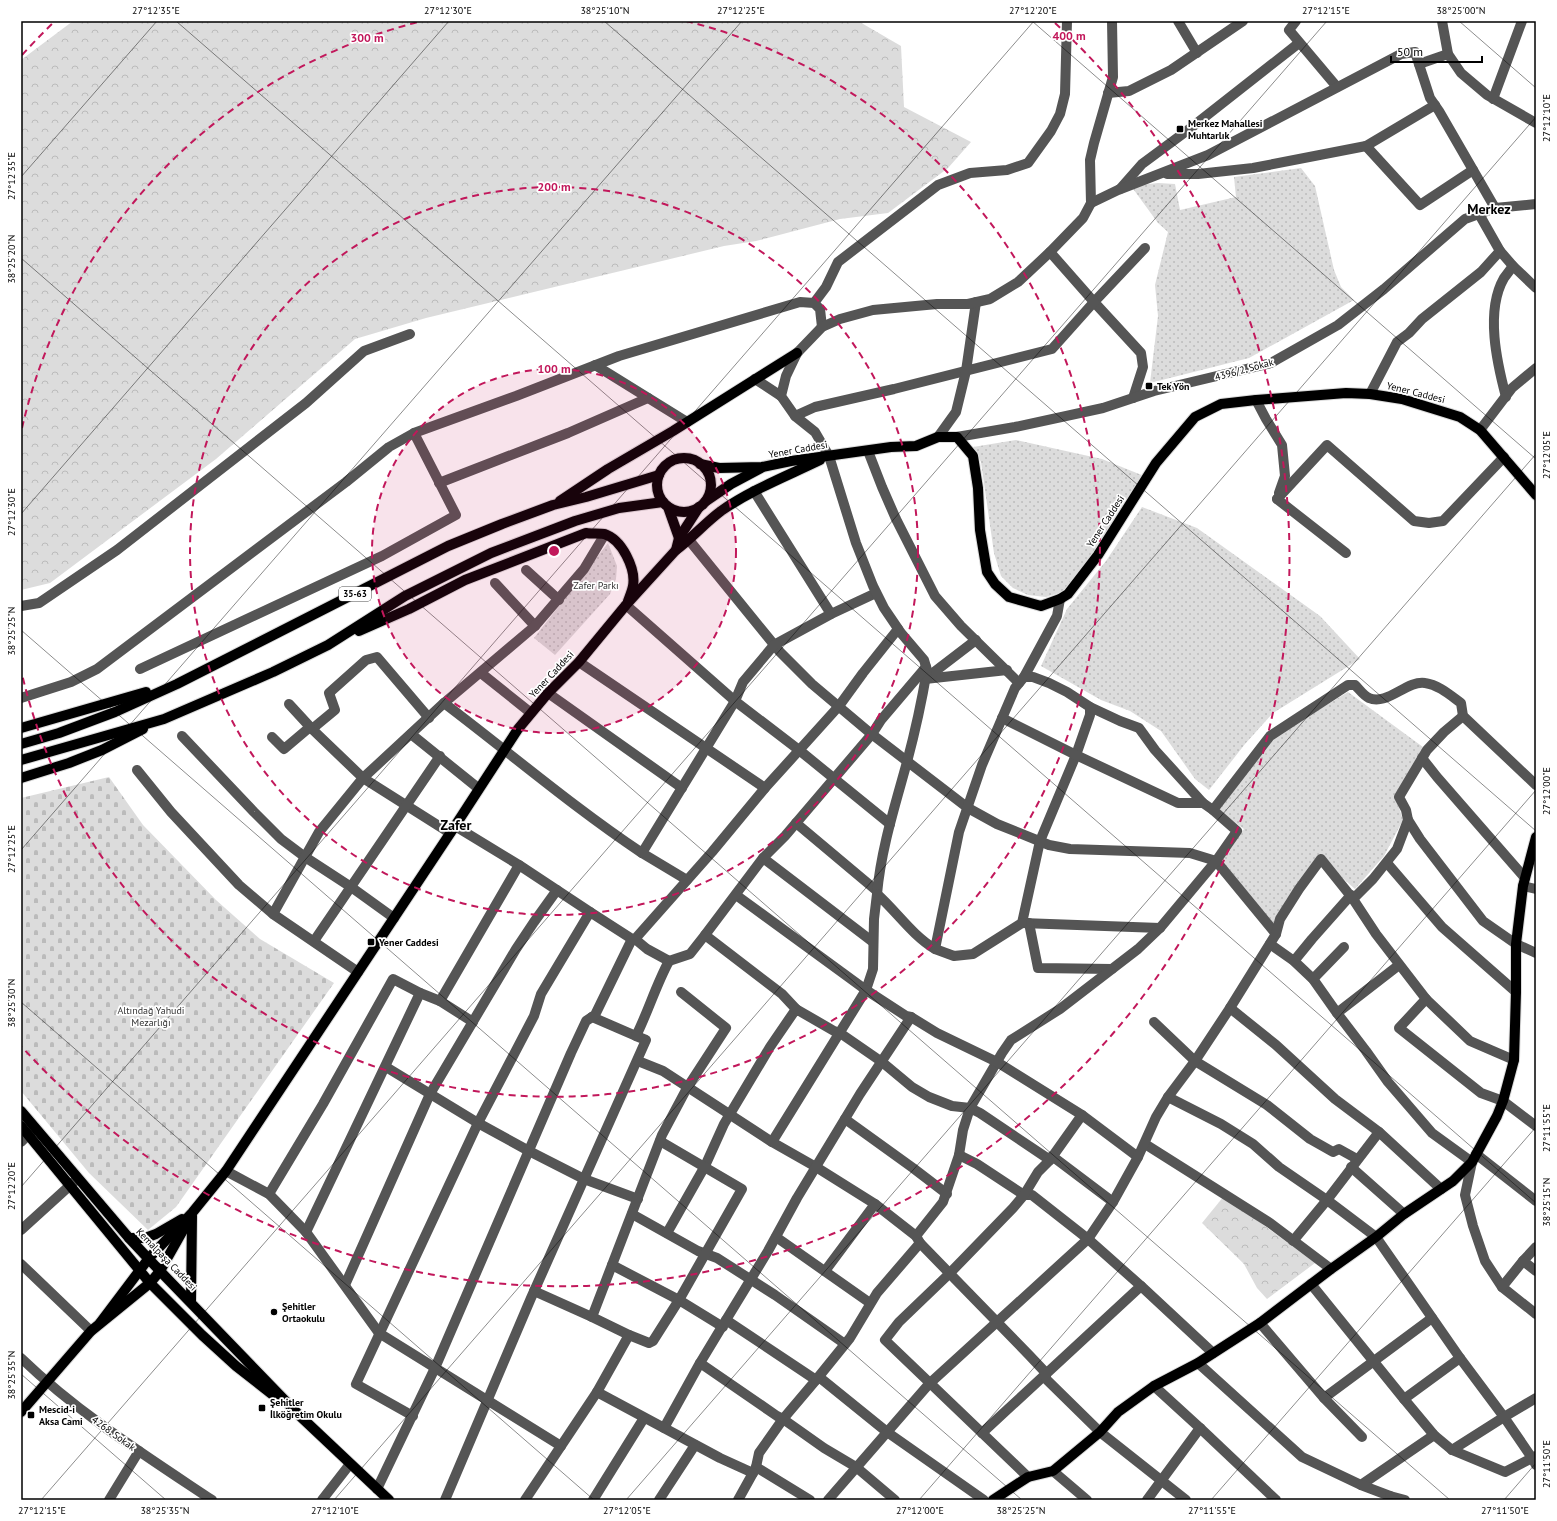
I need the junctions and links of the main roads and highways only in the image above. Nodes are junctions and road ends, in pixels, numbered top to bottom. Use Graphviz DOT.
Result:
graph roads {
  1 [pos="797,353"];
  2 [pos="829,456"];
  3 [pos="700,464"];
  4 [pos="762,468"];
  5 [pos="659,476"];
  6 [pos="1536,495"];
  7 [pos="702,504"];
  8 [pos="553,505"];
  9 [pos="666,505"];
  10 [pos="679,538"];
  11 [pos="676,550"];
  12 [pos="626,605"];
  13 [pos="328,645"];
  14 [pos="177,684"];
  15 [pos="164,719"];
  16 [pos="21,728"];
  17 [pos="21,744"];
  18 [pos="21,760"];
  19 [pos="21,778"];
  20 [pos="1536,836"];
  21 [pos="21,1111"];
  22 [pos="21,1126"];
  23 [pos="28,1134"];
  24 [pos="192,1213"];
  25 [pos="129,1238"];
  26 [pos="149,1258"];
  27 [pos="139,1270"];
  28 [pos="160,1271"];
  29 [pos="150,1282"];
  30 [pos="191,1302"];
  31 [pos="100,1322"];
  32 [pos="21,1412"];
  33 [pos="301,1417"];
  34 [pos="389,1500"];
  35 [pos="994,1500"];
  1 -- 8 [label="main road"];
  2 -- 4 [label="main road, Yener Caddesi"];
  2 -- 6 [label="main road, Yener Caddesi"];
  2 -- 11 [label="main road"];
  3 -- 4 [label="main road, Yener Caddesi"];
  3 -- 5 [label="main road"];
  3 -- 7 [label="main road"];
  4 -- 7 [label="main road, Yener Caddesi"];
  5 -- 8 [label="main road, 35-63"];
  5 -- 9 [label="main road"];
  7 -- 9 [label="main road"];
  7 -- 10 [label="main road, Yener Caddesi"];
  8 -- 14 [label="main road, 35-63"];
  9 -- 10 [label="main road"];
  9 -- 13 [label="main road, 35-63"];
  10 -- 11 [label="main road, Yener Caddesi"];
  11 -- 12 [label="main road, Yener Caddesi"];
  12 -- 13 [label="main road"];
  12 -- 24 [label="main road, Yener Caddesi"];
  13 -- 15 [label="main road, 35-63"];
  14 -- 16 [label="main road"];
  14 -- 17 [label="main road, 35-63"];
  15 -- 18 [label="main road, 35-63"];
  15 -- 19 [label="main road"];
  20 -- 35 [label="main road"];
  21 -- 23 [label="main road, Kemalpaşa Caddesi"];
  22 -- 23 [label="main road"];
  23 -- 25 [label="main road, Kemalpaşa Caddesi"];
  23 -- 27 [label="main road, Kemalpaşa Caddesi"];
  24 -- 25 [label="main road, Yener Caddesi"];
  24 -- 26 [label="main road, Yener Caddesi"];
  24 -- 28 [label="main road, Yener Caddesi"];
  24 -- 30 [label="main road"];
  25 -- 26 [label="main road, Kemalpaşa Caddesi"];
  26 -- 27 [label="main road, Yener Caddesi"];
  26 -- 28 [label="main road, Kemalpaşa Caddesi"];
  27 -- 29 [label="main road, Kemalpaşa Caddesi"];
  27 -- 31 [label="main road, Yener Caddesi"];
  28 -- 29 [label="main road, Yener Caddesi"];
  28 -- 30 [label="main road, Kemalpaşa Caddesi"];
  29 -- 31 [label="main road, Yener Caddesi"];
  29 -- 33 [label="main road, Kemalpaşa Caddesi"];
  30 -- 33 [label="main road, Kemalpaşa Caddesi"];
  31 -- 32 [label="main road"];
  33 -- 34 [label="main road, Kemalpaşa Caddesi"];
}
